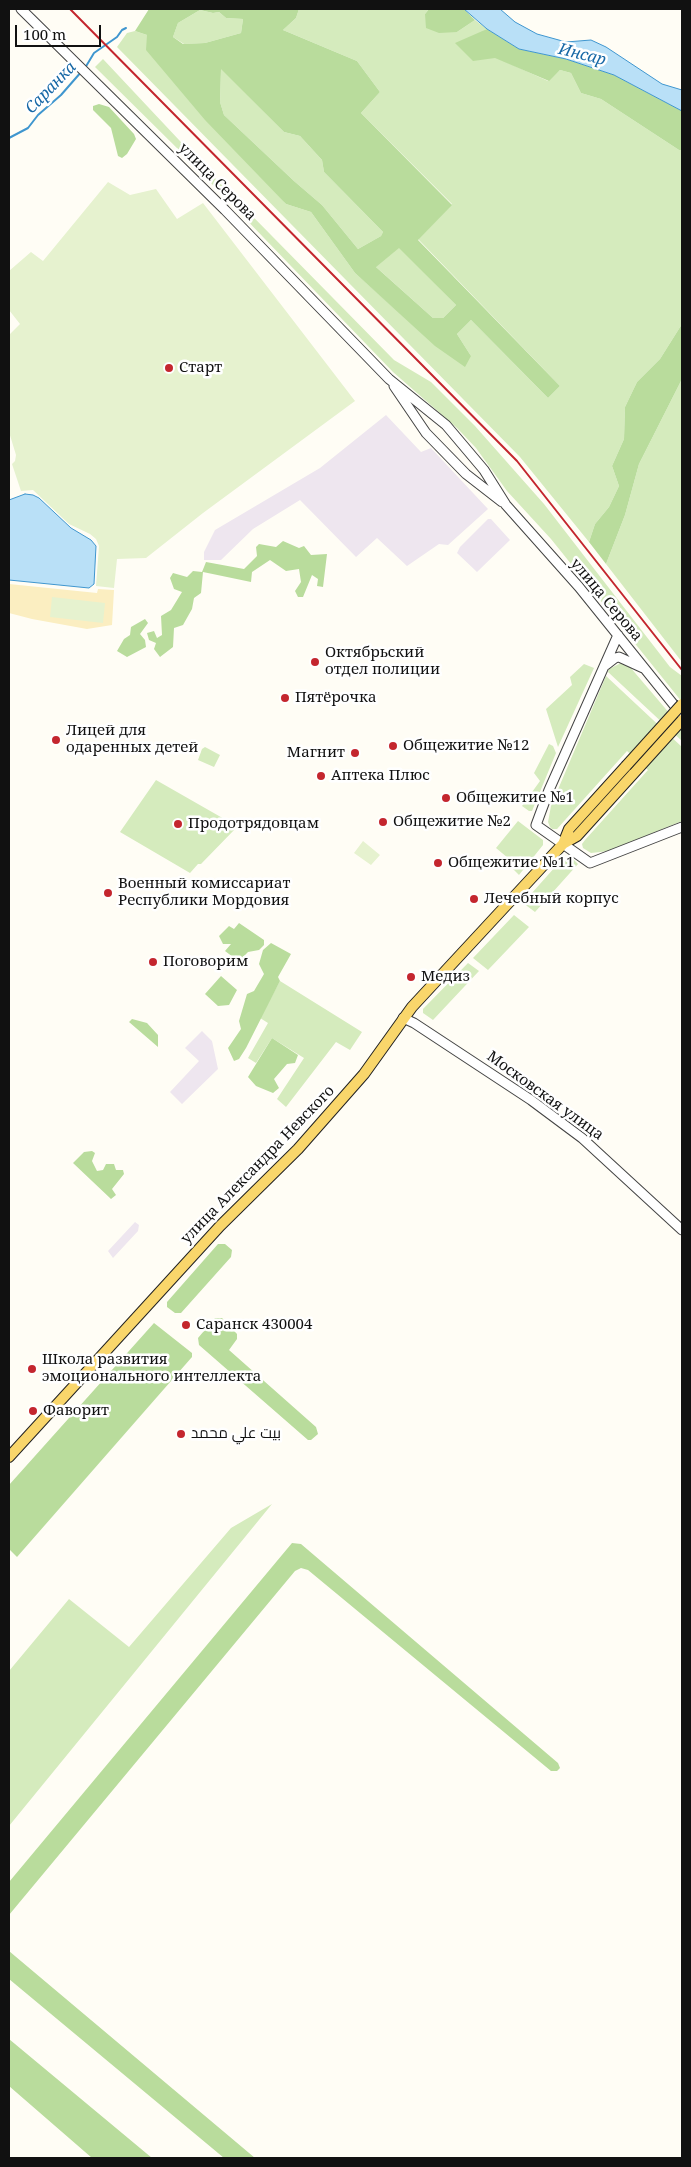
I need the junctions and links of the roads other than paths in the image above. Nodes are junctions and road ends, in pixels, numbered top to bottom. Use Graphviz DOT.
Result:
graph roads {
  1 [pos="21,9"];
  2 [pos="389,380"];
  3 [pos="446,425"];
  4 [pos="426,433"];
  5 [pos="506,505"];
  6 [pos="606,620"];
  7 [pos="618,635"];
  8 [pos="610,653"];
  9 [pos="602,669"];
  10 [pos="646,669"];
  11 [pos="682,704"];
  12 [pos="682,715"];
  13 [pos="682,720"];
  14 [pos="682,827"];
  15 [pos="563,844"];
  16 [pos="404,1018"];
  17 [pos="682,1230"];
  18 [pos="9,1457"];
  1 -- 2 [label="street, улица Серова"];
  2 -- 3 [label="street, улица Серова"];
  2 -- 4 [label="street, улица Серова"];
  3 -- 4 [label="street"];
  3 -- 5 [label="street, улица Серова"];
  4 -- 5 [label="street, улица Серова"];
  5 -- 6 [label="street, улица Серова"];
  6 -- 7 [label="street, улица Серова"];
  6 -- 8 [label="street"];
  7 -- 8 [label="street"];
  7 -- 10 [label="street, улица Серова"];
  8 -- 9 [label="street"];
  9 -- 10 [label="street"];
  9 -- 15 [label="street"];
  10 -- 12 [label="street, улица Серова"];
  11 -- 15 [label="main road, bridge"];
  13 -- 15 [label="main road"];
  14 -- 15 [label="street"];
  15 -- 16 [label="main road, улица Александра Невского"];
  16 -- 17 [label="street, Московская улица"];
  16 -- 18 [label="main road, улица Александра Невского"];
}
